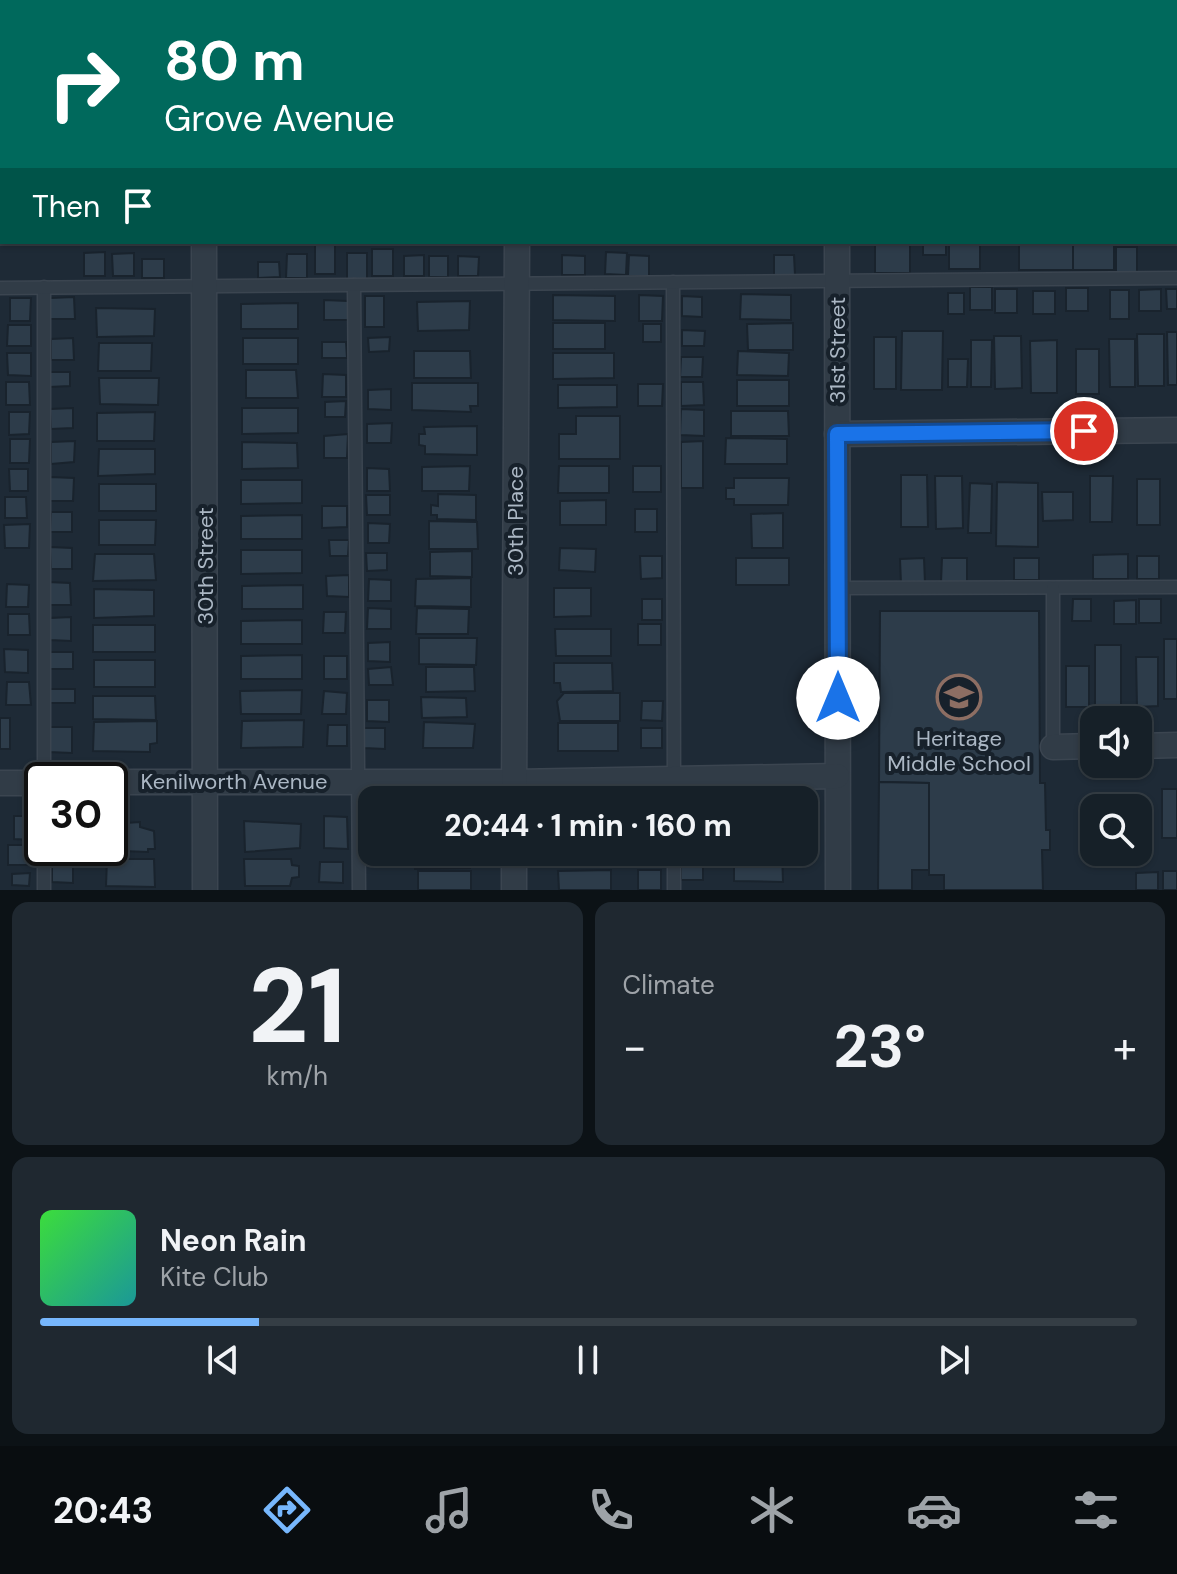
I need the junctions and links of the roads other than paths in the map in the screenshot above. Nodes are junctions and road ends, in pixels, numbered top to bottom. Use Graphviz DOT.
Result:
graph roads {
  1 [pos="204,244"];
  2 [pos="517,244"];
  3 [pos="837,244"];
  4 [pos="1177,278"];
  5 [pos="837,281"];
  6 [pos="673,282"];
  7 [pos="517,283"];
  8 [pos="354,285"];
  9 [pos="204,286"];
  10 [pos="44,287"];
  11 [pos="0,288"];
  12 [pos="1177,430"];
  13 [pos="837,434"];
  14 [pos="1177,587"];
  15 [pos="838,588"];
  16 [pos="1053,588"];
  17 [pos="1177,745"];
  18 [pos="1080,746"];
  19 [pos="1152,746"];
  20 [pos="1053,747"];
  21 [pos="43,762"];
  22 [pos="837,776"];
  23 [pos="359,780"];
  24 [pos="205,781"];
  25 [pos="24,782"];
  26 [pos="128,782"];
  27 [pos="0,783"];
  28 [pos="444,786"];
  29 [pos="514,786"];
  30 [pos="674,786"];
  31 [pos="712,786"];
  32 [pos="44,866"];
  33 [pos="514,866"];
  34 [pos="674,866"];
  35 [pos="44,890"];
  36 [pos="205,890"];
  37 [pos="359,890"];
  38 [pos="514,890"];
  39 [pos="674,890"];
  40 [pos="838,890"];
  1 -- 9 [label="street, 30th Street"];
  2 -- 7 [label="street, 30th Place"];
  3 -- 5 [label="street, 31st Street"];
  4 -- 5 [label="lane"];
  5 -- 6 [label="lane"];
  5 -- 13 [label="street, 31st Street"];
  6 -- 7 [label="lane"];
  6 -- 30 [label="lane"];
  7 -- 8 [label="lane"];
  7 -- 29 [label="street, 30th Place"];
  8 -- 9 [label="lane"];
  8 -- 23 [label="lane"];
  9 -- 10 [label="lane"];
  9 -- 24 [label="street, 30th Street"];
  10 -- 11 [label="lane"];
  10 -- 21 [label="lane"];
  12 -- 13 [label="street"];
  13 -- 15 [label="street, 31st Street"];
  14 -- 16 [label="lane"];
  15 -- 16 [label="lane"];
  15 -- 22 [label="street, 31st Street"];
  16 -- 20 [label="lane"];
  17 -- 19 [label="street"];
  18 -- 20 [label="street"];
  22 -- 31 [label="street, Kenilworth Avenue"];
  22 -- 40 [label="street, 31st Street"];
  23 -- 24 [label="street, Kenilworth Avenue"];
  23 -- 28 [label="street, Kenilworth Avenue"];
  23 -- 37 [label="lane"];
  24 -- 26 [label="street, Kenilworth Avenue"];
  24 -- 36 [label="street, 30th Street"];
  25 -- 27 [label="street"];
  32 -- 35 [label="lane"];
  33 -- 38 [label="street"];
  34 -- 39 [label="lane"];
}
